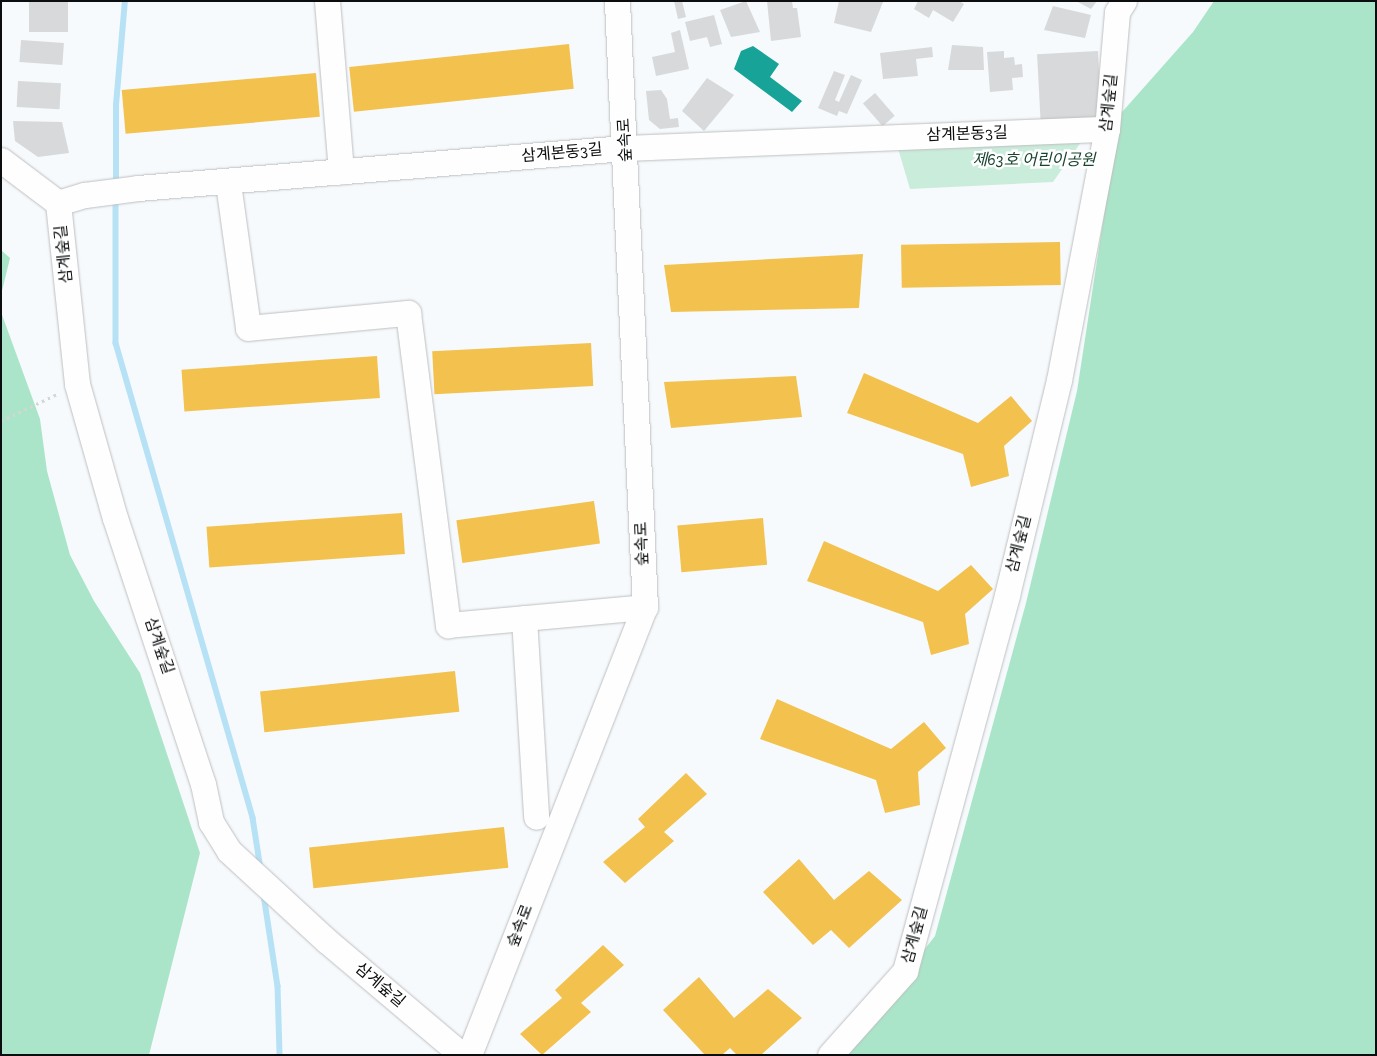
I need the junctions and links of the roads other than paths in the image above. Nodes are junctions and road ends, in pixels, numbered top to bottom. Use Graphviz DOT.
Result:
graph roads {
  1 [pos="327,1"];
  2 [pos="617,1"];
  3 [pos="1124,1"];
  4 [pos="1107,129"];
  5 [pos="625,148"];
  6 [pos="1,160"];
  7 [pos="341,172"];
  8 [pos="228,183"];
  9 [pos="58,203"];
  10 [pos="645,607"];
  11 [pos="524,618"];
  12 [pos="536,818"];
  13 [pos="462,1055"];
  14 [pos="469,1055"];
  15 [pos="830,1055"];
  1 -- 7 [label="street"];
  2 -- 5 [label="street, 숲속로"];
  3 -- 4 [label="street, 삼계숲길"];
  4 -- 5 [label="street, 삼계본동3길"];
  4 -- 15 [label="street, 삼계숲길"];
  5 -- 7 [label="street, 삼계본동3길"];
  5 -- 10 [label="street, 숲속로"];
  6 -- 9 [label="street, 삼계숲길"];
  7 -- 8 [label="street, 삼계본동3길"];
  8 -- 9 [label="street, 삼계본동3길"];
  8 -- 11 [label="street"];
  9 -- 13 [label="street, 삼계숲길"];
  10 -- 11 [label="street"];
  10 -- 14 [label="street, 숲속로"];
  11 -- 12 [label="street"];
}
